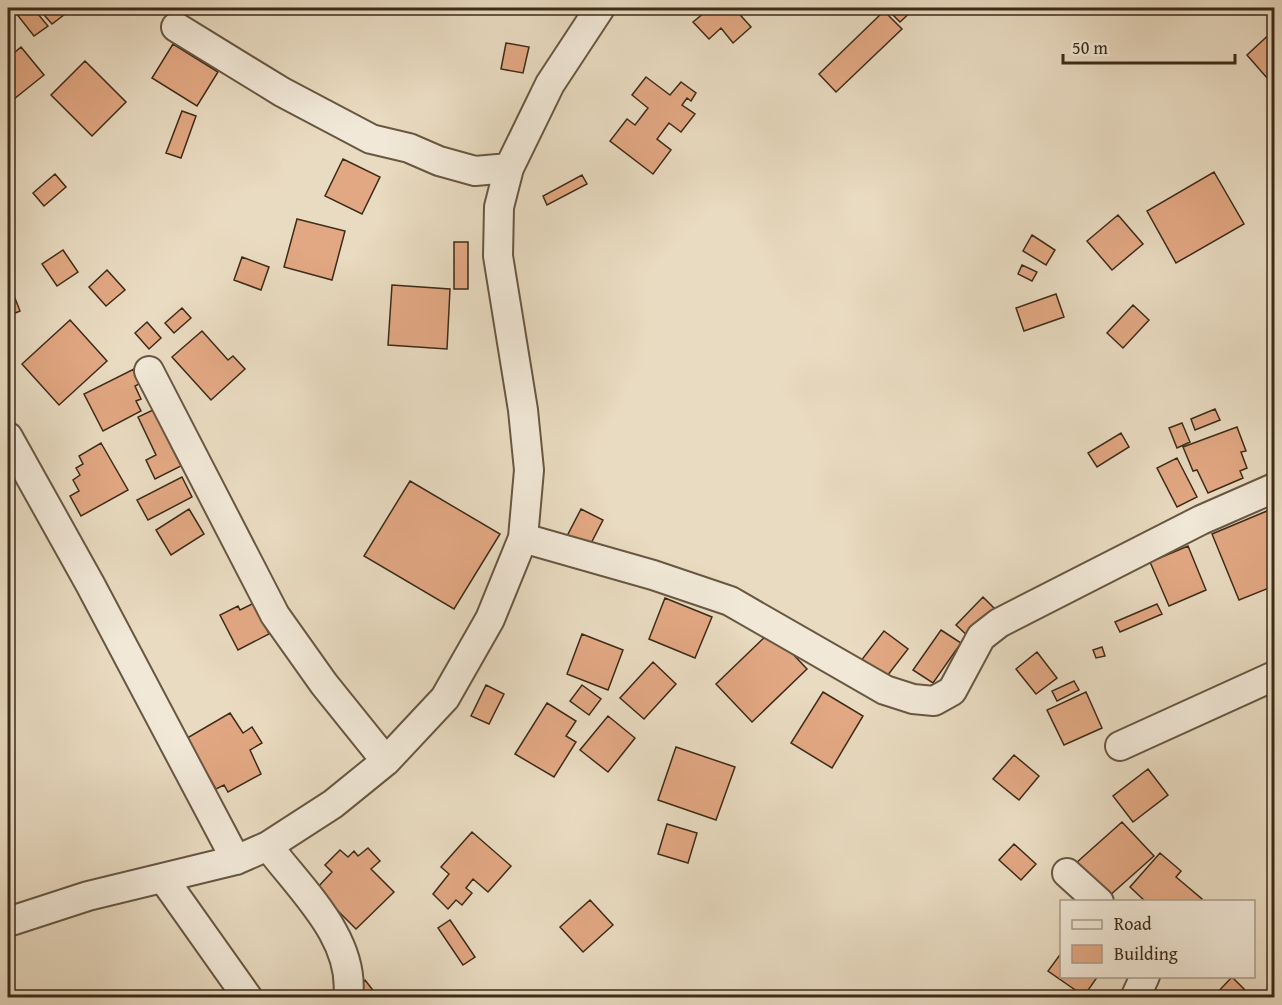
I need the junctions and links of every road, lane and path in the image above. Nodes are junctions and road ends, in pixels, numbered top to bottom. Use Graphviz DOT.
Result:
graph roads {
  1 [pos="600,8"];
  2 [pos="176,27"];
  3 [pos="508,168"];
  4 [pos="149,371"];
  5 [pos="10,451"];
  6 [pos="1275,488"];
  7 [pos="522,538"];
  8 [pos="1275,676"];
  9 [pos="1120,746"];
  10 [pos="386,761"];
  11 [pos="268,846"];
  12 [pos="236,860"];
  13 [pos="1067,873"];
  14 [pos="163,878"];
  15 [pos="1097,900"];
  16 [pos="8,922"];
  17 [pos="1144,978"];
  18 [pos="248,998"];
  19 [pos="348,998"];
  20 [pos="1135,998"];
  1 -- 3 [label="street"];
  2 -- 3 [label="street"];
  3 -- 7 [label="street"];
  4 -- 10 [label="street"];
  5 -- 12 [label="street"];
  6 -- 7 [label="street"];
  7 -- 10 [label="street"];
  8 -- 9 [label="street"];
  10 -- 11 [label="street"];
  11 -- 12 [label="street"];
  11 -- 19 [label="street"];
  12 -- 14 [label="street"];
  13 -- 15 [label="street"];
  14 -- 16 [label="street"];
  14 -- 18 [label="street"];
  17 -- 20 [label="street"];
}
